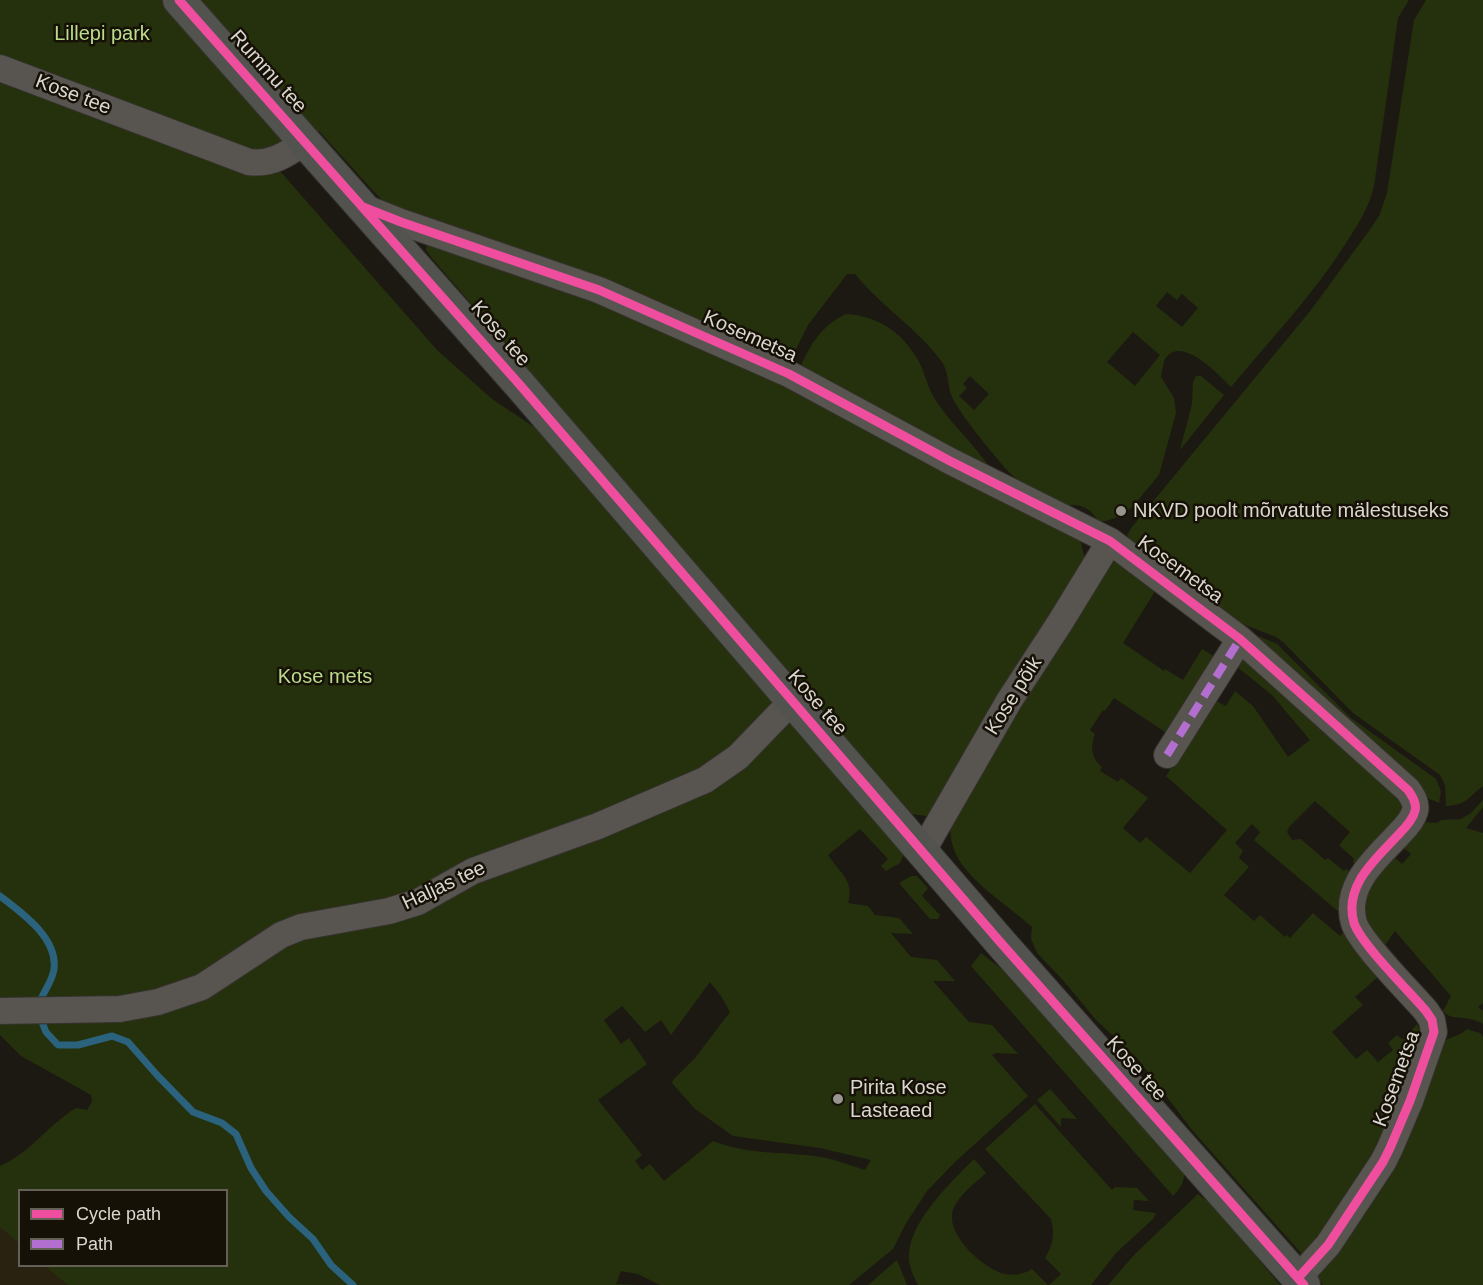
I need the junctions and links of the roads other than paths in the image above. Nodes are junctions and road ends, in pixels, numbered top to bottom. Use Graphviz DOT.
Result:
graph roads {
  1 [pos="179,0"];
  2 [pos="0,68"];
  3 [pos="306,141"];
  4 [pos="363,207"];
  5 [pos="1110,542"];
  6 [pos="1240,639"];
  7 [pos="792,701"];
  8 [pos="1167,755"];
  9 [pos="922,852"];
  10 [pos="0,1011"];
  11 [pos="1301,1282"];
  1 -- 3 [label="main road, Rummu tee"];
  2 -- 3 [label="street, Kose tee"];
  3 -- 4 [label="main road, Kose tee"];
  4 -- 5 [label="street, Kosemetsa"];
  4 -- 7 [label="main road, Kose tee"];
  5 -- 6 [label="street, Kosemetsa"];
  5 -- 9 [label="street, Kose põik"];
  6 -- 8 [label="street"];
  6 -- 11 [label="street, Kosemetsa"];
  7 -- 9 [label="main road, Kose tee"];
  7 -- 10 [label="street, Haljas tee"];
  9 -- 11 [label="main road, Kose tee"];
}
